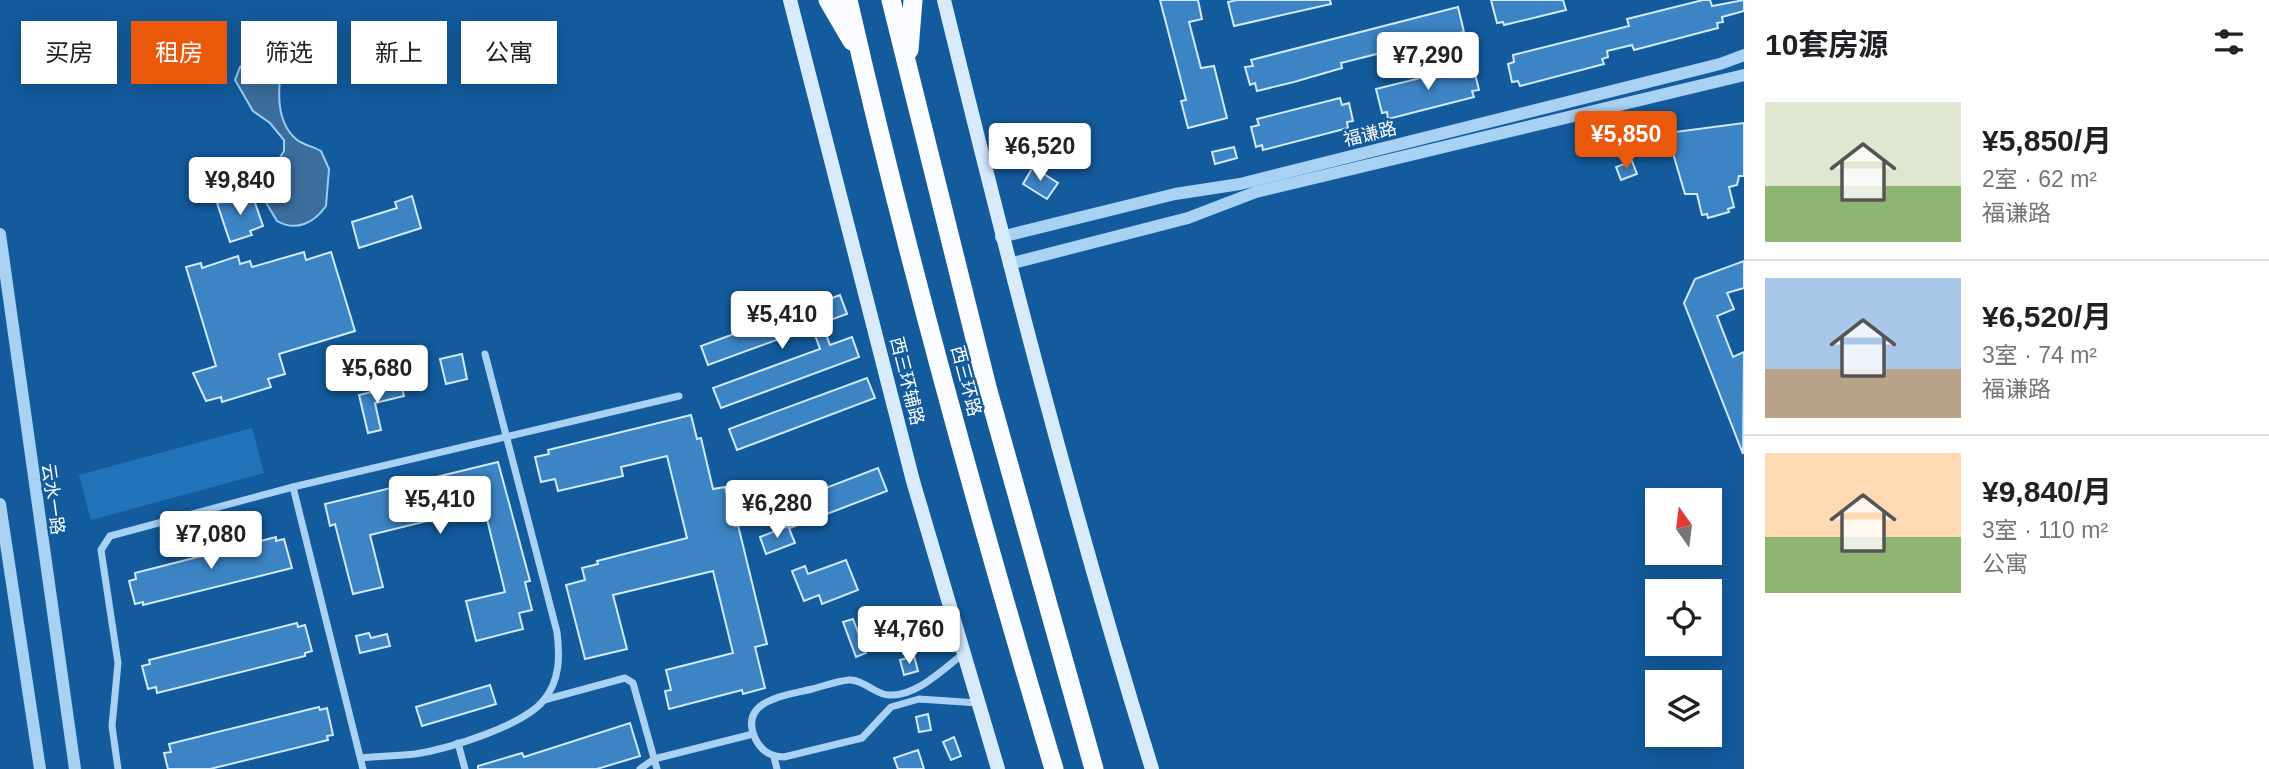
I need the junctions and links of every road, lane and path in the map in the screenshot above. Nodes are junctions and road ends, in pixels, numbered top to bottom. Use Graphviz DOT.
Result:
graph roads {
  1 [pos="790,0"];
  2 [pos="828,0"];
  3 [pos="849,0"];
  4 [pos="891,0"];
  5 [pos="912,0"];
  6 [pos="944,0"];
  7 [pos="1744,54"];
  8 [pos="861,56"];
  9 [pos="907,72"];
  10 [pos="1744,75"];
  11 [pos="0,234"];
  12 [pos="1001,237"];
  13 [pos="1009,264"];
  14 [pos="485,354"];
  15 [pos="679,396"];
  16 [pos="507,436"];
  17 [pos="293,487"];
  18 [pos="0,504"];
  19 [pos="964,654"];
  20 [pos="544,700"];
  21 [pos="978,702"];
  22 [pos="753,734"];
  23 [pos="458,743"];
  24 [pos="774,757"];
  25 [pos="360,758"];
  26 [pos="654,759"];
  27 [pos="40,769"];
  28 [pos="75,769"];
  29 [pos="118,769"];
  30 [pos="363,769"];
  31 [pos="465,769"];
  32 [pos="640,769"];
  33 [pos="657,769"];
  34 [pos="777,769"];
  35 [pos="998,769"];
  36 [pos="1054,769"];
  37 [pos="1094,769"];
  38 [pos="1152,769"];
  1 -- 19 [label="main road, 西三环辅路"];
  2 -- 8 [label="highway"];
  3 -- 8 [label="highway, 西三环路"];
  4 -- 9 [label="highway, 西三环路"];
  5 -- 9 [label="highway"];
  6 -- 12 [label="main road"];
  7 -- 12 [label="street, 福谦路"];
  8 -- 36 [label="highway, 西三环路"];
  9 -- 37 [label="highway, 西三环路"];
  10 -- 13 [label="street, 福谦路"];
  11 -- 28 [label="street, 云水一路"];
  12 -- 13 [label="main road"];
  13 -- 38 [label="main road"];
  14 -- 16 [label="street"];
  15 -- 16 [label="street"];
  16 -- 17 [label="street"];
  16 -- 20 [label="street"];
  17 -- 25 [label="street"];
  17 -- 29 [label="street"];
  18 -- 27 [label="street"];
  19 -- 21 [label="main road, 西三环辅路"];
  19 -- 22 [label="street"];
  20 -- 23 [label="street"];
  20 -- 26 [label="street"];
  21 -- 24 [label="street"];
  21 -- 35 [label="main road, 西三环辅路"];
  22 -- 24 [label="street"];
  22 -- 26 [label="street"];
  23 -- 25 [label="street"];
  23 -- 31 [label="street"];
  24 -- 34 [label="street"];
  25 -- 30 [label="street"];
  26 -- 32 [label="street"];
  26 -- 33 [label="street"];
}
